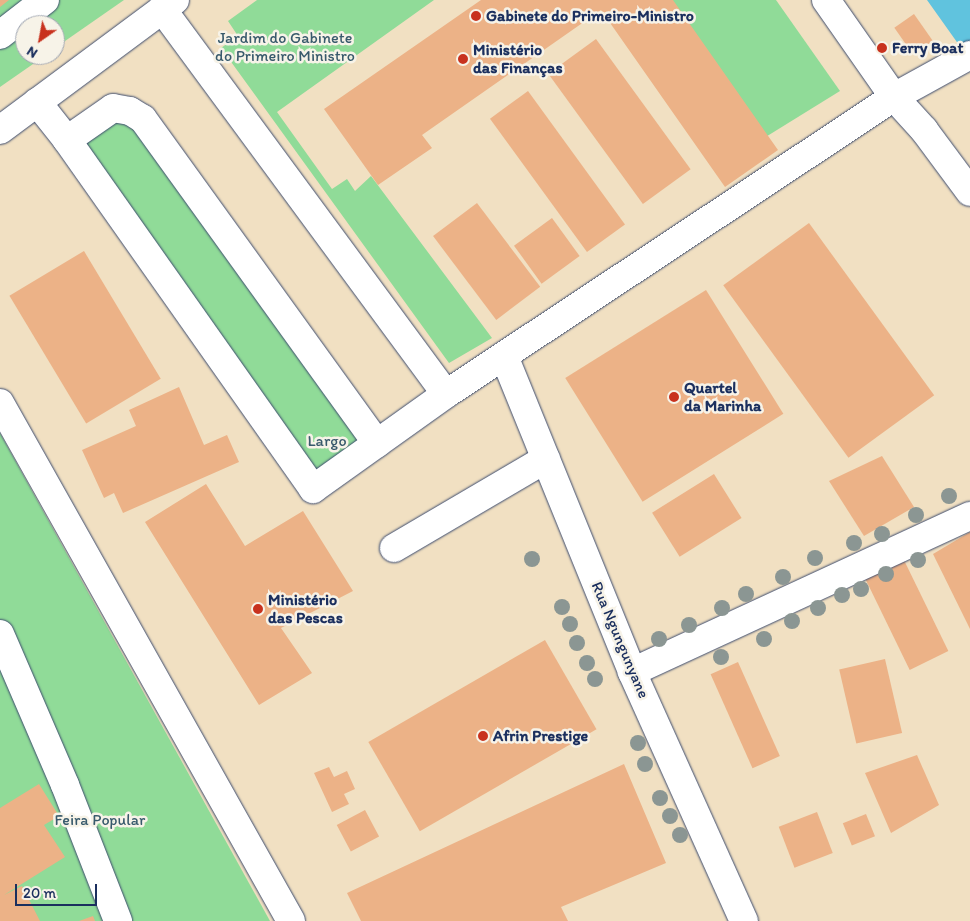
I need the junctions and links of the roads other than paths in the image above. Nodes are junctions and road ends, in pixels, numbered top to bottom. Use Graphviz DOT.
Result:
graph roads {
  1 [pos="45,0"];
  2 [pos="826,0"];
  3 [pos="169,5"];
  4 [pos="0,35"];
  5 [pos="970,55"];
  6 [pos="894,97"];
  7 [pos="37,102"];
  8 [pos="0,130"];
  9 [pos="67,140"];
  10 [pos="970,192"];
  11 [pos="504,356"];
  12 [pos="446,394"];
  13 [pos="0,403"];
  14 [pos="377,442"];
  15 [pos="546,459"];
  16 [pos="970,516"];
  17 [pos="394,548"];
  18 [pos="0,634"];
  19 [pos="632,672"];
  20 [pos="118,921"];
  21 [pos="291,921"];
  22 [pos="744,921"];
  1 -- 4 [label="street"];
  2 -- 6 [label="street"];
  3 -- 7 [label="street"];
  3 -- 12 [label="street"];
  5 -- 6 [label="street"];
  6 -- 10 [label="street"];
  6 -- 11 [label="street"];
  7 -- 8 [label="street"];
  7 -- 9 [label="street"];
  9 -- 14 [label="street"];
  9 -- 14 [label="street"];
  11 -- 12 [label="street"];
  11 -- 15 [label="street, Rua Ngungunyane"];
  12 -- 14 [label="street"];
  13 -- 21 [label="street"];
  15 -- 17 [label="street"];
  15 -- 19 [label="street, Rua Ngungunyane"];
  16 -- 19 [label="street"];
  18 -- 20 [label="street"];
  19 -- 22 [label="street, Rua Ngungunyane"];
}
